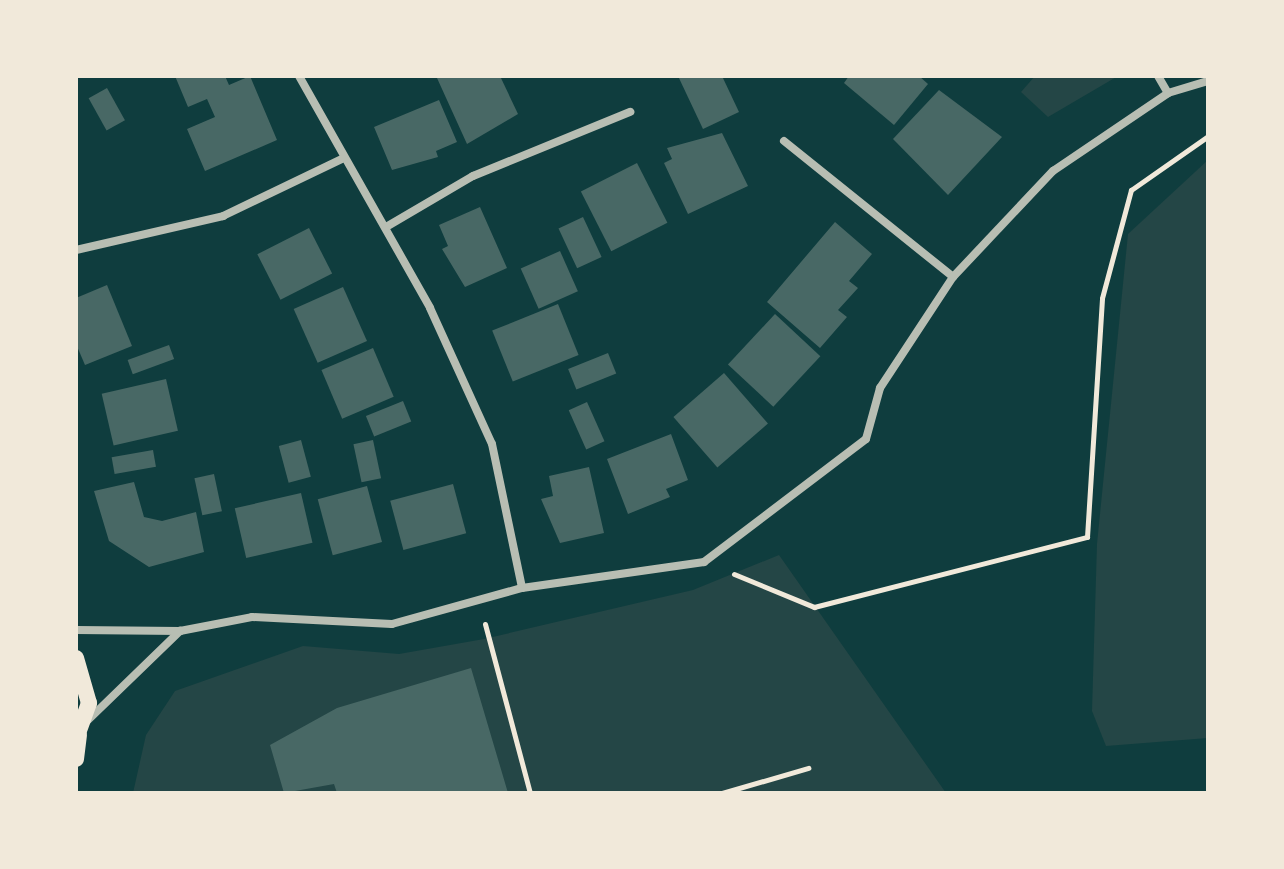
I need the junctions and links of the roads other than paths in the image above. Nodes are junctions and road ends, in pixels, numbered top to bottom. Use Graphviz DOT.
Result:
graph roads {
  1 [pos="299,76"];
  2 [pos="1158,76"];
  3 [pos="1208,81"];
  4 [pos="1168,93"];
  5 [pos="630,112"];
  6 [pos="784,141"];
  7 [pos="342,159"];
  8 [pos="386,227"];
  9 [pos="76,250"];
  10 [pos="953,277"];
  11 [pos="522,588"];
  12 [pos="76,630"];
  13 [pos="180,631"];
  14 [pos="76,658"];
  15 [pos="79,733"];
  16 [pos="76,759"];
  1 -- 7 [label="street"];
  2 -- 4 [label="street"];
  3 -- 4 [label="street"];
  4 -- 10 [label="street"];
  5 -- 8 [label="street"];
  6 -- 10 [label="street"];
  7 -- 8 [label="street"];
  7 -- 9 [label="street"];
  8 -- 11 [label="street"];
  10 -- 11 [label="street"];
  11 -- 13 [label="street"];
  12 -- 13 [label="street"];
  13 -- 15 [label="street"];
  14 -- 15 [label="main road"];
  15 -- 16 [label="main road"];
}
